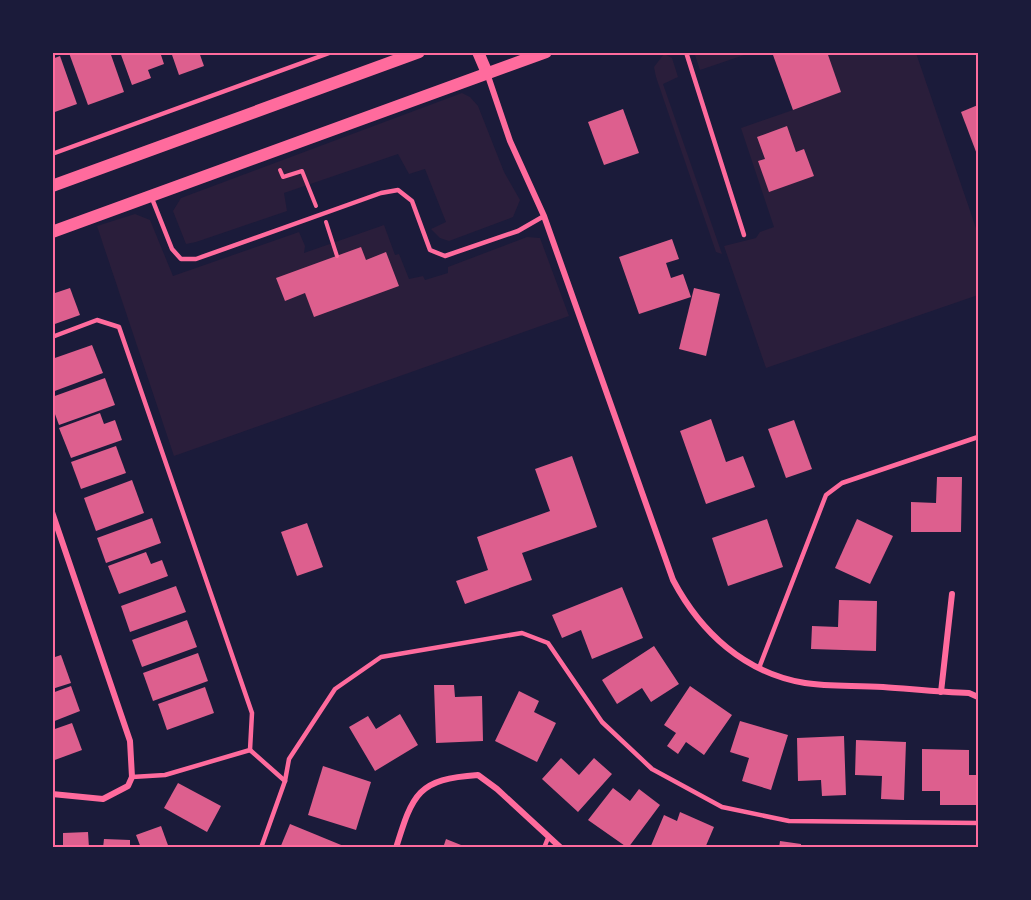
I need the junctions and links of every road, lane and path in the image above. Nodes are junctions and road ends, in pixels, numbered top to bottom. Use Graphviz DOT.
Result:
graph roads {
  1 [pos="332,52"];
  2 [pos="419,52"];
  3 [pos="478,52"];
  4 [pos="546,52"];
  5 [pos="686,52"];
  6 [pos="487,73"];
  7 [pos="52,154"];
  8 [pos="52,186"];
  9 [pos="151,195"];
  10 [pos="544,216"];
  11 [pos="52,231"];
  12 [pos="744,235"];
  13 [pos="52,337"];
  14 [pos="978,437"];
  15 [pos="52,512"];
  16 [pos="952,594"];
  17 [pos="759,668"];
  18 [pos="941,692"];
  19 [pos="978,697"];
  20 [pos="250,750"];
  21 [pos="132,777"];
  22 [pos="285,781"];
  23 [pos="52,794"];
  24 [pos="978,823"];
  25 [pos="548,838"];
  26 [pos="261,848"];
  27 [pos="396,848"];
  28 [pos="544,848"];
  29 [pos="561,848"];
  1 -- 7 [label="lane"];
  2 -- 8 [label="main road"];
  3 -- 6 [label="main road"];
  4 -- 6 [label="main road"];
  5 -- 12 [label="lane"];
  6 -- 9 [label="main road"];
  6 -- 10 [label="street"];
  9 -- 10 [label="lane"];
  9 -- 11 [label="main road"];
  10 -- 17 [label="street"];
  13 -- 20 [label="lane"];
  14 -- 17 [label="lane"];
  15 -- 21 [label="street"];
  16 -- 18 [label="street"];
  17 -- 18 [label="street"];
  18 -- 19 [label="street"];
  20 -- 21 [label="lane"];
  20 -- 22 [label="lane"];
  21 -- 23 [label="street"];
  22 -- 24 [label="lane"];
  22 -- 26 [label="lane"];
  25 -- 27 [label="street"];
  25 -- 28 [label="lane"];
  25 -- 29 [label="street"];
}
